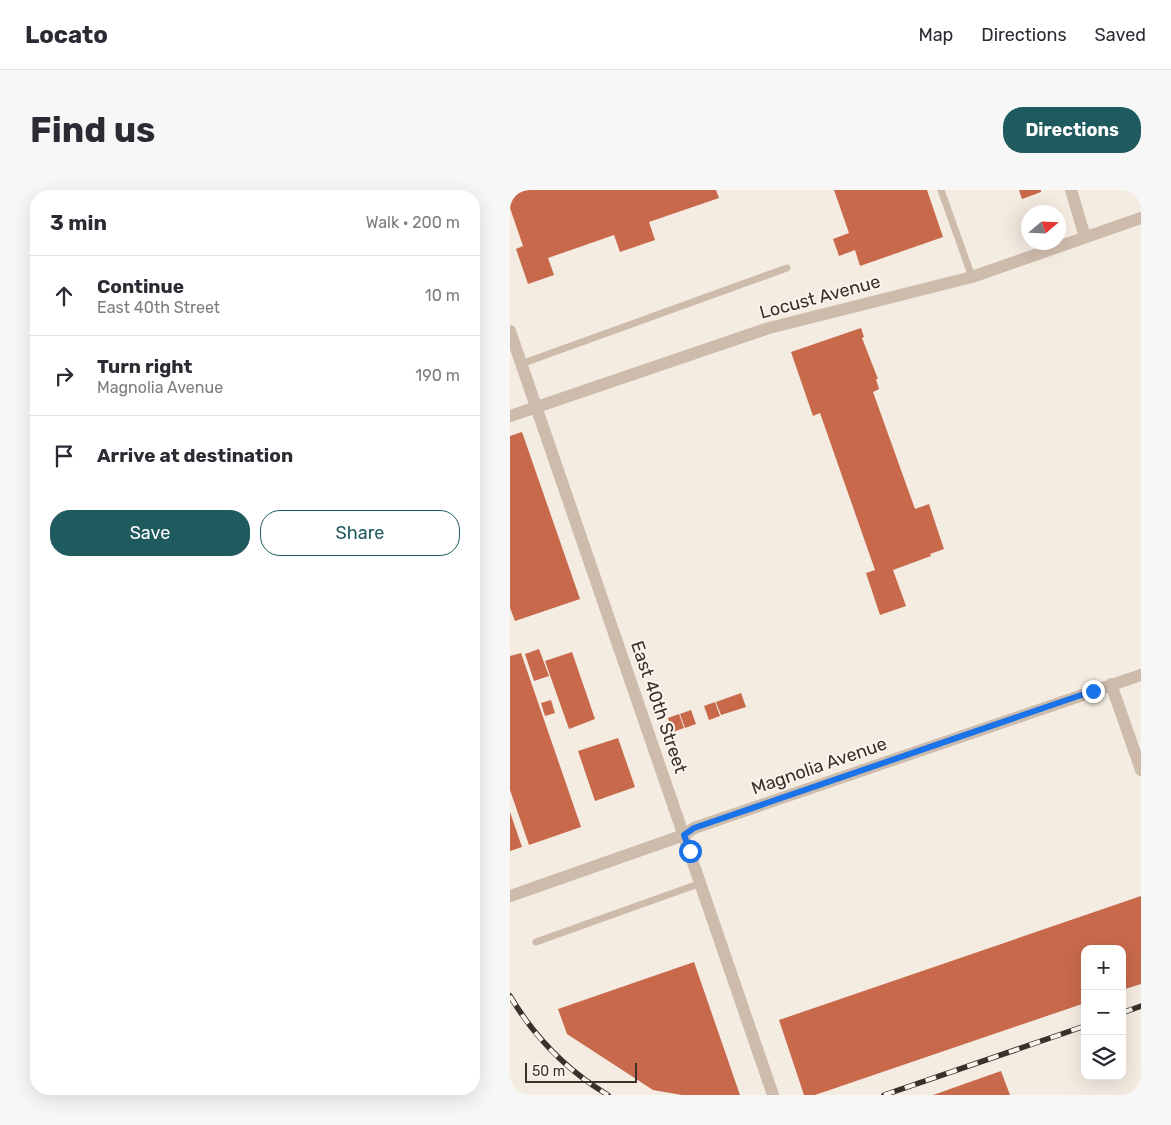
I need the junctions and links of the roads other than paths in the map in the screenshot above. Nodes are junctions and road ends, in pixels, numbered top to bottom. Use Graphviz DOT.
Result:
graph roads {
  1 [pos="941,190"];
  2 [pos="1071,190"];
  3 [pos="1141,218"];
  4 [pos="1085,237"];
  5 [pos="786,268"];
  6 [pos="972,277"];
  7 [pos="510,331"];
  8 [pos="521,364"];
  9 [pos="536,408"];
  10 [pos="510,416"];
  11 [pos="1141,675"];
  12 [pos="1112,684"];
  13 [pos="1141,770"];
  14 [pos="684,835"];
  15 [pos="701,883"];
  16 [pos="510,896"];
  17 [pos="536,942"];
  18 [pos="773,1095"];
  1 -- 6 [label="lane"];
  2 -- 4 [label="street"];
  3 -- 4 [label="street, Locust Avenue"];
  4 -- 6 [label="street, Locust Avenue"];
  5 -- 8 [label="lane"];
  6 -- 9 [label="street, Locust Avenue"];
  7 -- 8 [label="street, East 40th Street"];
  8 -- 9 [label="street, East 40th Street"];
  9 -- 10 [label="street, Locust Avenue"];
  9 -- 14 [label="street, East 40th Street"];
  11 -- 12 [label="street, Magnolia Avenue"];
  12 -- 13 [label="street"];
  12 -- 14 [label="street, Magnolia Avenue"];
  14 -- 15 [label="street, East 40th Street"];
  14 -- 16 [label="street, Magnolia Avenue"];
  15 -- 17 [label="lane"];
  15 -- 18 [label="street, East 40th Street"];
}
